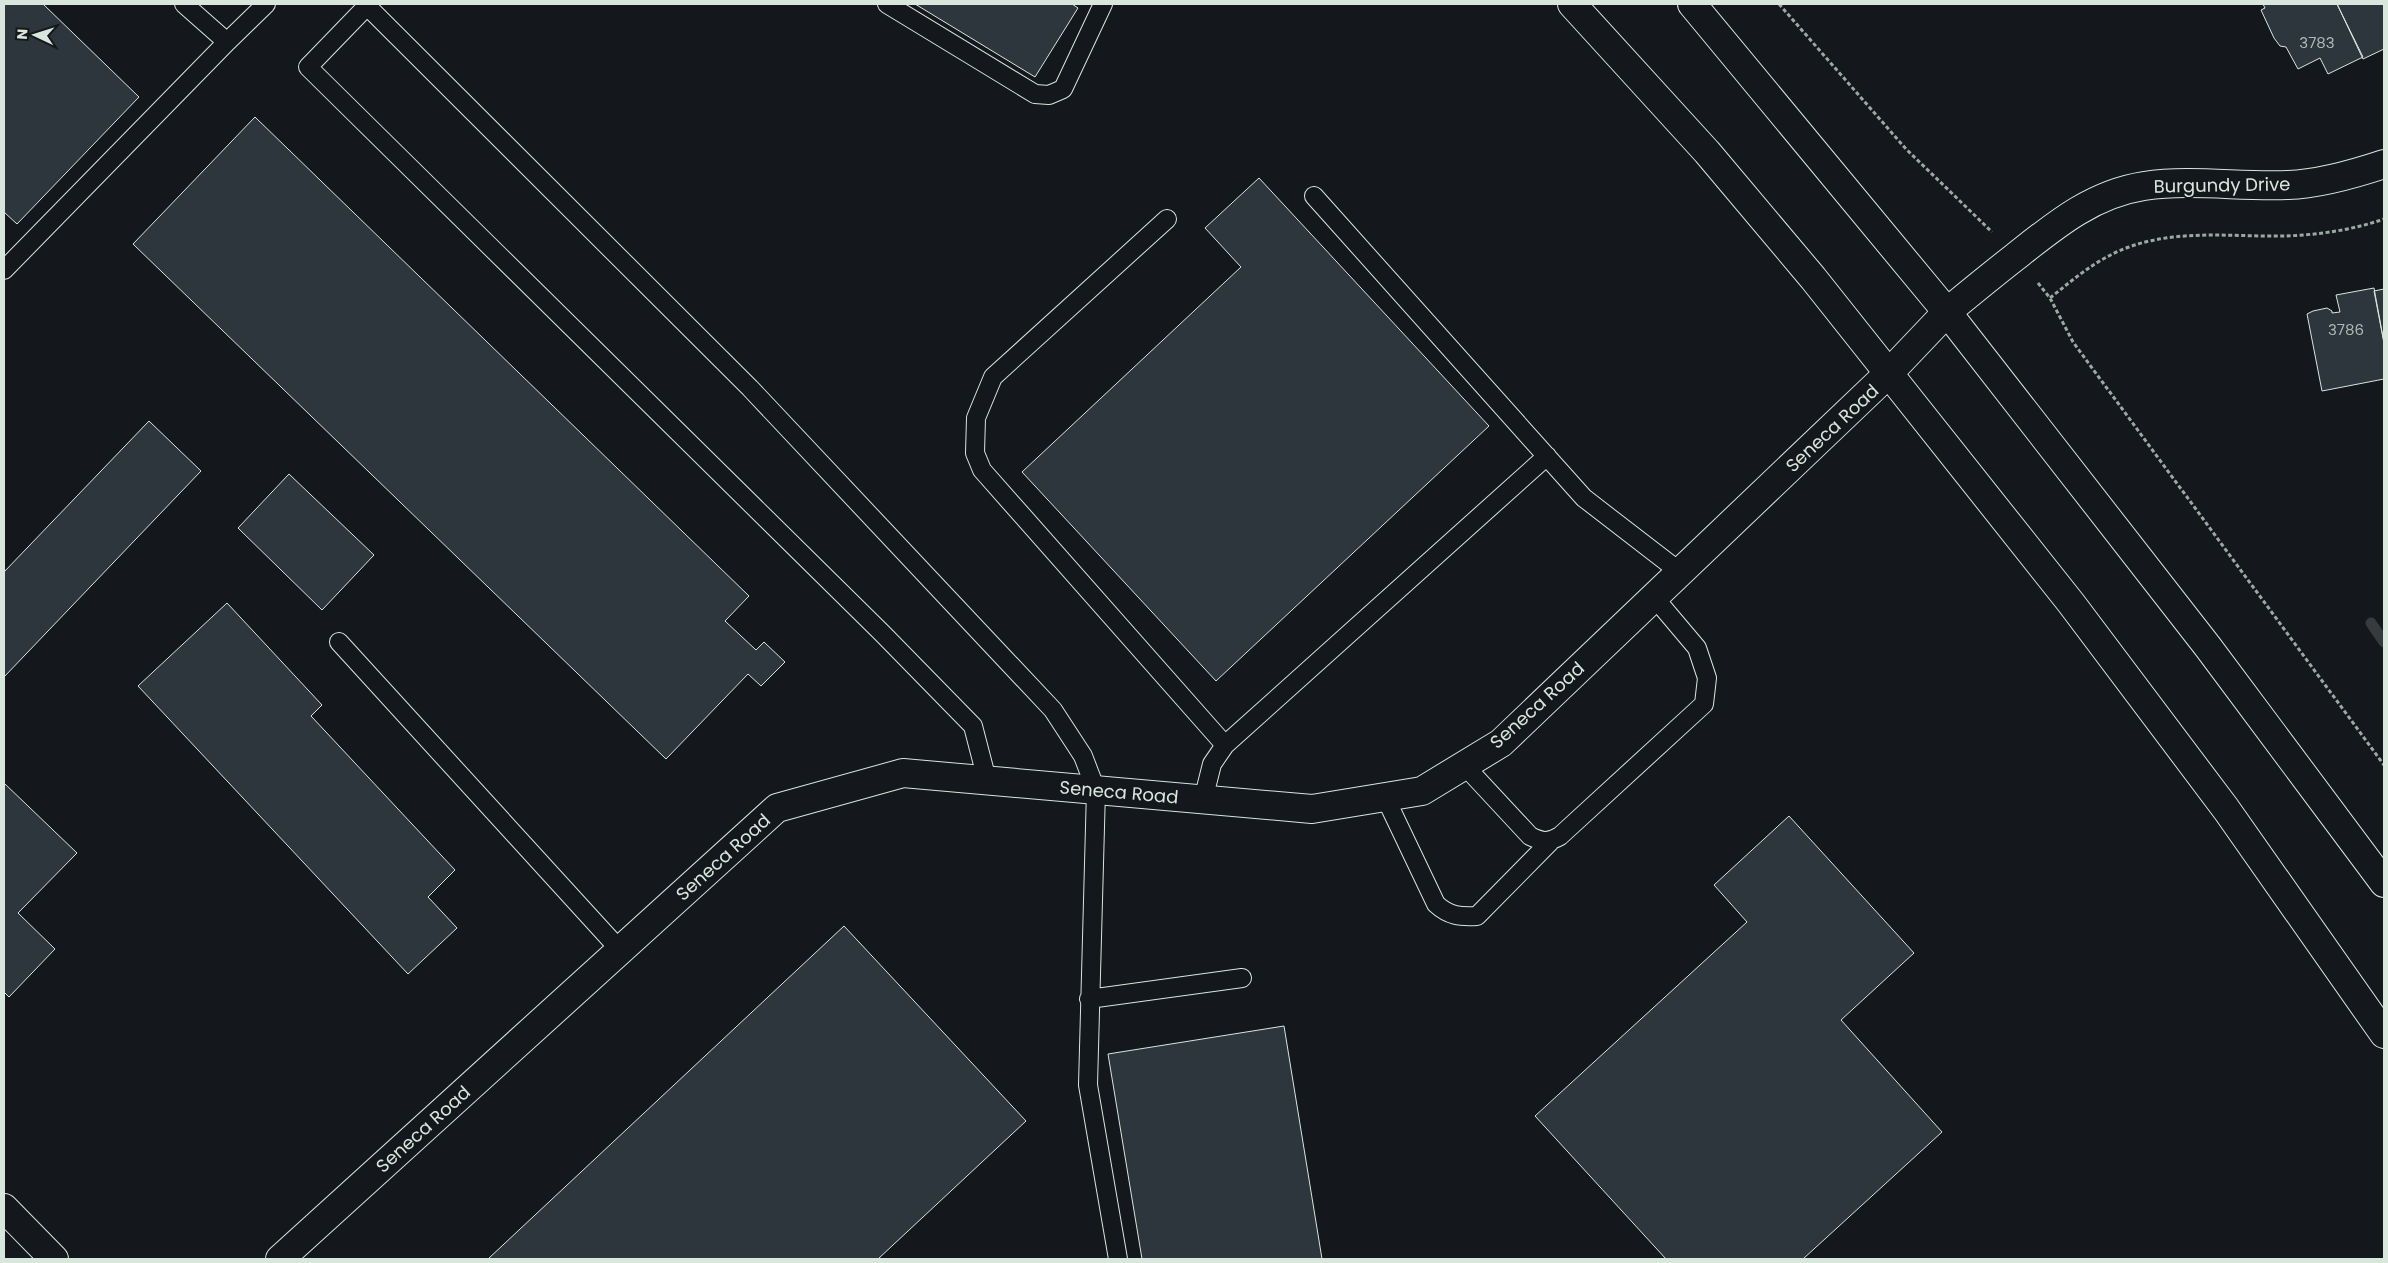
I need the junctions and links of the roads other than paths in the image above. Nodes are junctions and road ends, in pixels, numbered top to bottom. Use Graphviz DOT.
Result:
graph roads {
  1 [pos="184,4"];
  2 [pos="266,4"];
  3 [pos="887,4"];
  4 [pos="1103,4"];
  5 [pos="1572,4"];
  6 [pos="1692,4"];
  7 [pos="227,42"];
  8 [pos="2384,164"];
  9 [pos="1314,196"];
  10 [pos="1167,219"];
  11 [pos="4,270"];
  12 [pos="1947,312"];
  13 [pos="1889,373"];
  14 [pos="1547,456"];
  15 [pos="1680,572"];
  16 [pos="1654,596"];
  17 [pos="339,642"];
  18 [pos="1225,745"];
  19 [pos="1464,765"];
  20 [pos="987,780"];
  21 [pos="1096,790"];
  22 [pos="1385,797"];
  23 [pos="1203,800"];
  24 [pos="1550,842"];
  25 [pos="2384,883"];
  26 [pos="620,950"];
  27 [pos="1242,978"];
  28 [pos="1089,998"];
  29 [pos="2384,1034"];
  30 [pos="4,1208"];
  31 [pos="54,1259"];
  32 [pos="280,1259"];
  33 [pos="1118,1259"];
  1 -- 7 [label="lane"];
  2 -- 7 [label="lane"];
  3 -- 4 [label="lane"];
  5 -- 13 [label="main road"];
  6 -- 12 [label="main road"];
  7 -- 11 [label="lane"];
  8 -- 12 [label="main road, Burgundy Drive"];
  9 -- 14 [label="lane"];
  10 -- 18 [label="lane"];
  12 -- 13 [label="main road, Seneca Road"];
  12 -- 25 [label="main road"];
  13 -- 15 [label="main road, Seneca Road"];
  13 -- 29 [label="main road"];
  14 -- 15 [label="lane"];
  14 -- 18 [label="lane"];
  15 -- 16 [label="main road, Seneca Road"];
  16 -- 19 [label="main road, Seneca Road"];
  16 -- 24 [label="lane"];
  17 -- 26 [label="lane"];
  18 -- 23 [label="lane"];
  19 -- 22 [label="main road, Seneca Road"];
  19 -- 24 [label="lane"];
  20 -- 21 [label="main road, Seneca Road"];
  20 -- 21 [label="lane"];
  20 -- 26 [label="main road, Seneca Road"];
  21 -- 23 [label="main road, Seneca Road"];
  21 -- 28 [label="lane"];
  22 -- 23 [label="main road, Seneca Road"];
  22 -- 24 [label="lane"];
  26 -- 32 [label="main road, Seneca Road"];
  27 -- 28 [label="lane"];
  28 -- 33 [label="lane"];
  30 -- 31 [label="main road"];
}
